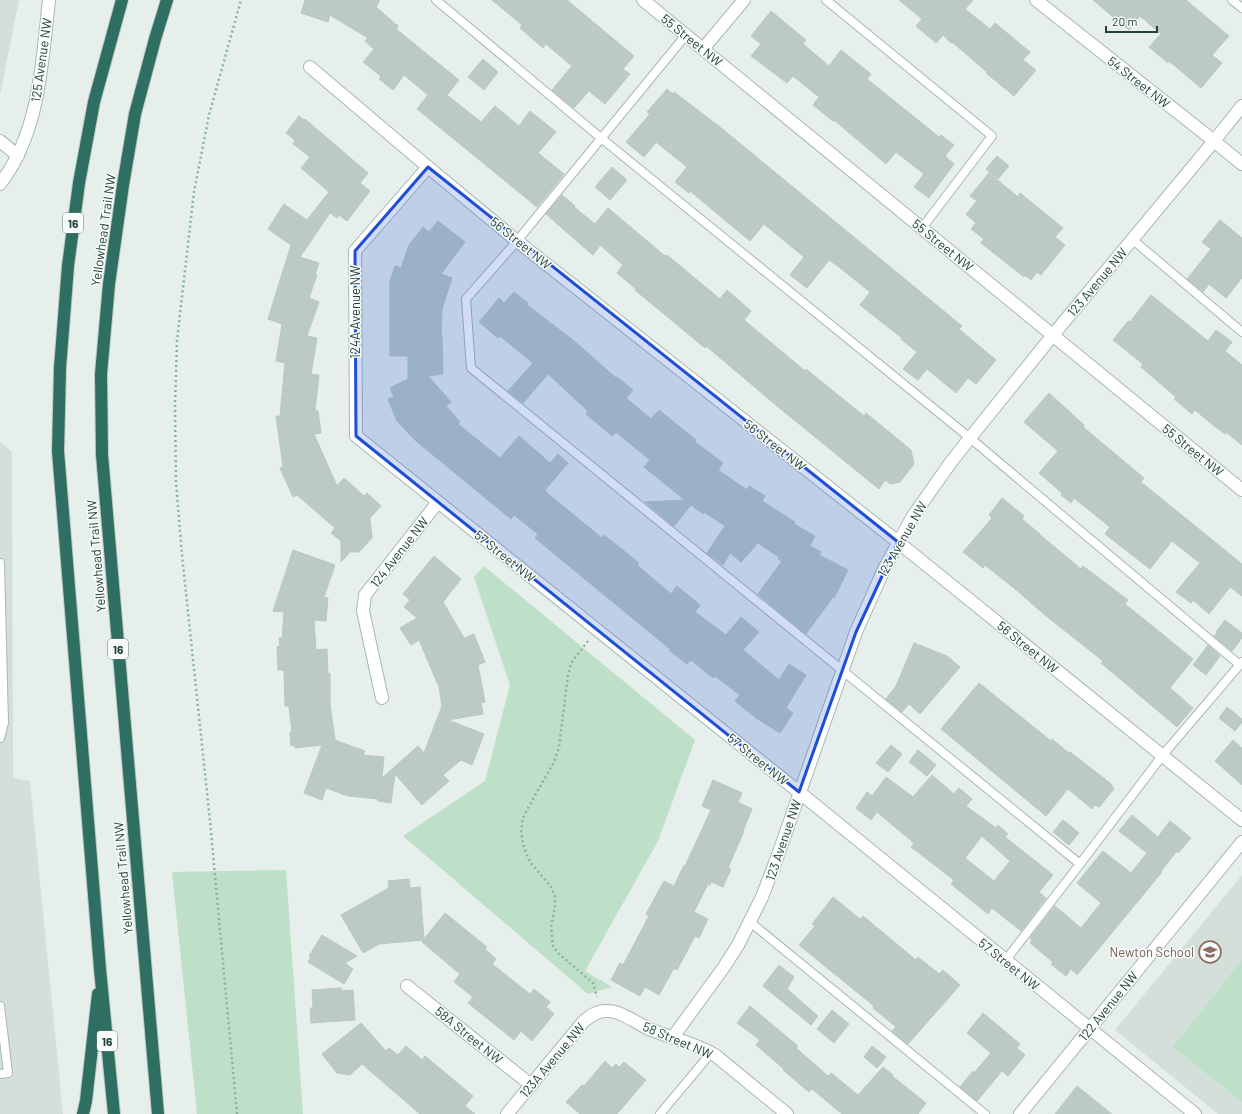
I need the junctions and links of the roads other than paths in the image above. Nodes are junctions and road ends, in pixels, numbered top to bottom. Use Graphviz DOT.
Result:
graph roads {
  1 [pos="49,0"];
  2 [pos="122,0"];
  3 [pos="167,0"];
  4 [pos="436,0"];
  5 [pos="643,0"];
  6 [pos="744,0"];
  7 [pos="826,0"];
  8 [pos="1036,0"];
  9 [pos="1232,0"];
  10 [pos="1242,8"];
  11 [pos="686,35"];
  12 [pos="703,49"];
  13 [pos="310,67"];
  14 [pos="1242,106"];
  15 [pos="601,138"];
  16 [pos="0,141"];
  17 [pos="1214,141"];
  18 [pos="18,156"];
  19 [pos="1242,164"];
  20 [pos="428,167"];
  21 [pos="0,184"];
  22 [pos="922,228"];
  23 [pos="1133,240"];
  24 [pos="517,241"];
  25 [pos="1242,332"];
  26 [pos="1053,335"];
  27 [pos="356,436"];
  28 [pos="970,438"];
  29 [pos="1242,490"];
  30 [pos="438,502"];
  31 [pos="898,542"];
  32 [pos="0,564"];
  33 [pos="1241,663"];
  34 [pos="842,670"];
  35 [pos="382,698"];
  36 [pos="0,738"];
  37 [pos="1162,756"];
  38 [pos="799,792"];
  39 [pos="1242,820"];
  40 [pos="1242,842"];
  41 [pos="1080,864"];
  42 [pos="750,922"];
  43 [pos="1005,960"];
  44 [pos="100,969"];
  45 [pos="407,986"];
  46 [pos="0,1006"];
  47 [pos="600,1011"];
  48 [pos="1090,1029"];
  49 [pos="673,1038"];
  50 [pos="710,1053"];
  51 [pos="0,1074"];
  52 [pos="531,1085"];
  53 [pos="83,1114"];
  54 [pos="114,1114"];
  55 [pos="158,1114"];
  56 [pos="507,1114"];
  57 [pos="660,1114"];
  58 [pos="787,1114"];
  59 [pos="985,1114"];
  60 [pos="1020,1114"];
  61 [pos="1195,1114"];
  1 -- 18 [label="street, 125 Avenue NW"];
  2 -- 44 [label="highway, 16"];
  3 -- 55 [label="highway, Yellowhead Trail NW / 16"];
  4 -- 15 [label="lane"];
  5 -- 11 [label="street, 55 Street NW"];
  6 -- 12 [label="street"];
  7 -- 22 [label="lane"];
  8 -- 17 [label="street, 54 Street NW"];
  9 -- 10 [label="lane"];
  11 -- 12 [label="street, 55 Street NW"];
  11 -- 15 [label="lane"];
  12 -- 22 [label="street, 55 Street NW"];
  13 -- 20 [label="street, 56 Street NW"];
  14 -- 17 [label="street, 123 Avenue NW"];
  15 -- 24 [label="lane"];
  15 -- 28 [label="lane"];
  16 -- 18 [label="street"];
  17 -- 19 [label="street, 54 Street NW"];
  17 -- 23 [label="street, 123 Avenue NW"];
  18 -- 21 [label="street, 125 Avenue NW"];
  20 -- 24 [label="street, 56 Street NW"];
  20 -- 27 [label="street, 124A Avenue NW"];
  22 -- 26 [label="street, 55 Street NW"];
  23 -- 25 [label="lane"];
  23 -- 26 [label="street, 123 Avenue NW"];
  24 -- 31 [label="street, 56 Street NW"];
  24 -- 34 [label="lane"];
  26 -- 28 [label="street, 123 Avenue NW"];
  26 -- 29 [label="street, 55 Street NW"];
  27 -- 30 [label="street, 57 Street NW"];
  28 -- 31 [label="street, 123 Avenue NW"];
  28 -- 33 [label="lane"];
  30 -- 35 [label="street, 124 Avenue NW"];
  30 -- 38 [label="street, 57 Street NW"];
  31 -- 34 [label="street, 123 Avenue NW"];
  31 -- 37 [label="street, 56 Street NW"];
  32 -- 36 [label="lane"];
  33 -- 37 [label="lane"];
  34 -- 38 [label="street, 123 Avenue NW"];
  34 -- 41 [label="lane"];
  37 -- 39 [label="street, 56 Street NW"];
  37 -- 41 [label="lane"];
  38 -- 42 [label="street, 123 Avenue NW"];
  38 -- 43 [label="street, 57 Street NW"];
  40 -- 48 [label="street, 122 Avenue NW"];
  41 -- 43 [label="lane"];
  42 -- 49 [label="street, 123 Avenue NW"];
  42 -- 59 [label="lane"];
  43 -- 48 [label="street, 57 Street NW"];
  44 -- 53 [label="highway"];
  44 -- 54 [label="highway, 16"];
  45 -- 52 [label="street, 58A Street NW"];
  46 -- 51 [label="lane"];
  47 -- 49 [label="street, 58 Street NW"];
  47 -- 52 [label="street, 123A Avenue NW"];
  48 -- 60 [label="street, 122 Avenue NW"];
  48 -- 61 [label="street, 57 Street NW"];
  49 -- 50 [label="street, 58 Street NW"];
  50 -- 57 [label="lane"];
  50 -- 58 [label="street, 58 Street NW"];
  52 -- 56 [label="street, 123A Avenue NW"];
}
